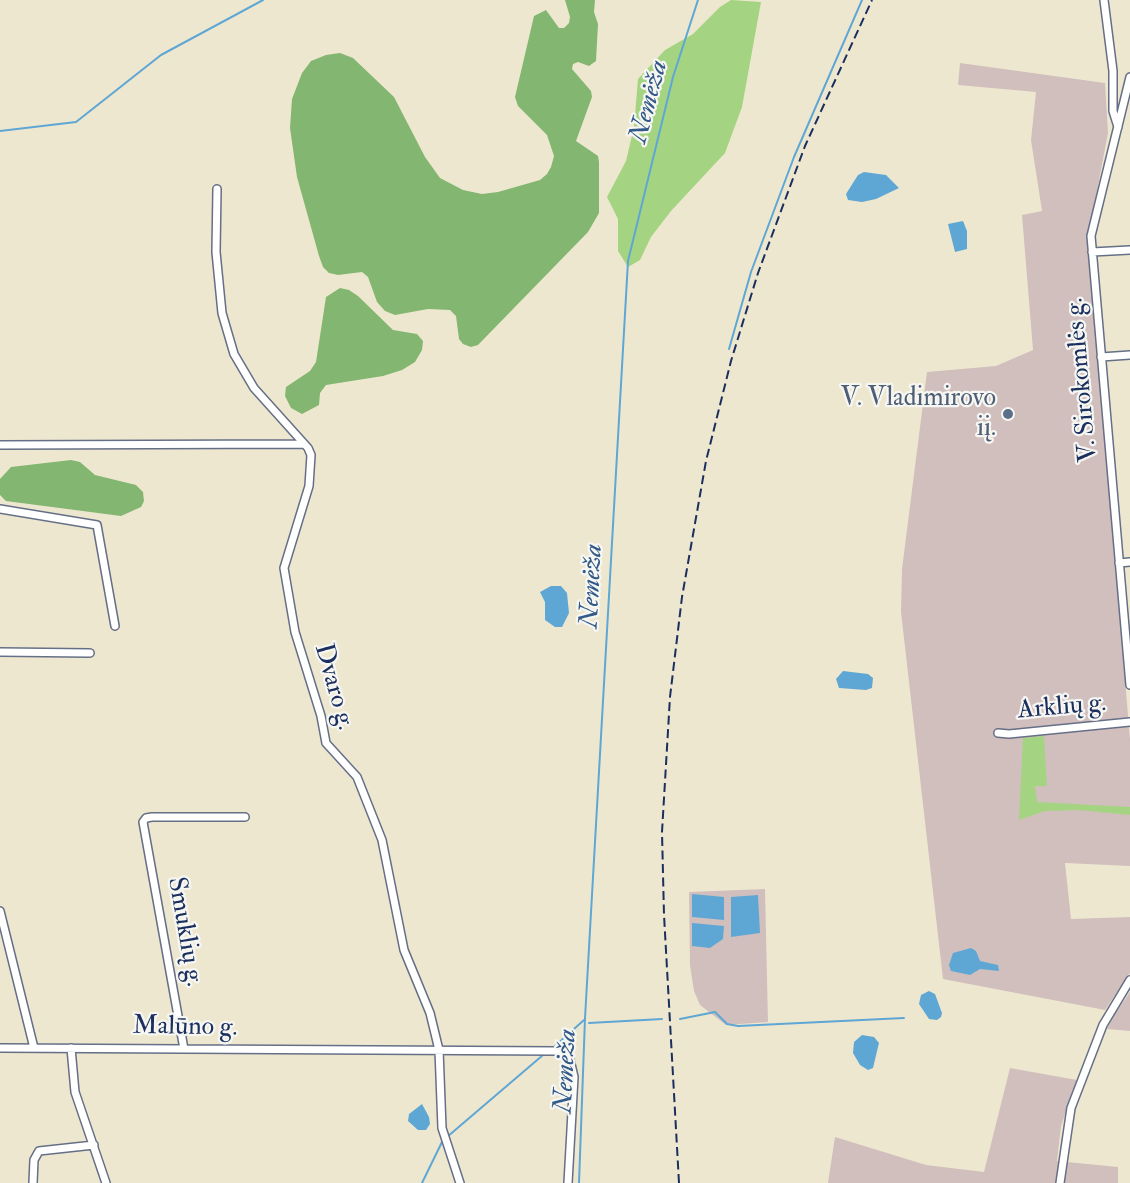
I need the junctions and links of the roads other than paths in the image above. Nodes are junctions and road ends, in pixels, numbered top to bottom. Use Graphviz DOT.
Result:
graph roads {
  1 [pos="1104,0"];
  2 [pos="1130,77"];
  3 [pos="1118,127"];
  4 [pos="218,189"];
  5 [pos="1130,250"];
  6 [pos="1092,252"];
  7 [pos="1130,355"];
  8 [pos="1101,357"];
  9 [pos="303,444"];
  10 [pos="0,445"];
  11 [pos="0,509"];
  12 [pos="1130,562"];
  13 [pos="1119,563"];
  14 [pos="115,626"];
  15 [pos="0,652"];
  16 [pos="90,652"];
  17 [pos="1130,685"];
  18 [pos="1130,722"];
  19 [pos="998,733"];
  20 [pos="245,817"];
  21 [pos="0,911"];
  22 [pos="1130,980"];
  23 [pos="0,1048"];
  24 [pos="34,1048"];
  25 [pos="71,1048"];
  26 [pos="184,1049"];
  27 [pos="439,1050"];
  28 [pos="94,1145"];
  29 [pos="33,1183"];
  30 [pos="106,1183"];
  31 [pos="460,1183"];
  32 [pos="568,1183"];
  33 [pos="1060,1183"];
  1 -- 3 [label="street"];
  2 -- 3 [label="street, V. Sirokomlės g."];
  3 -- 6 [label="street, V. Sirokomlės g."];
  4 -- 9 [label="street, Dvaro g."];
  5 -- 6 [label="street"];
  6 -- 8 [label="street, V. Sirokomlės g."];
  7 -- 8 [label="street"];
  8 -- 13 [label="street, V. Sirokomlės g."];
  9 -- 10 [label="street"];
  9 -- 27 [label="street, Dvaro g."];
  11 -- 14 [label="street"];
  12 -- 13 [label="street"];
  13 -- 17 [label="street, V. Sirokomlės g."];
  15 -- 16 [label="street"];
  18 -- 19 [label="street, Arklių g."];
  20 -- 26 [label="street, Smuklių g."];
  21 -- 24 [label="street"];
  22 -- 33 [label="street"];
  23 -- 24 [label="street, Malūno g."];
  24 -- 25 [label="street, Malūno g."];
  25 -- 26 [label="street, Malūno g."];
  25 -- 28 [label="street"];
  26 -- 27 [label="street, Malūno g."];
  27 -- 31 [label="street, Dvaro g."];
  27 -- 32 [label="street, Malūno g."];
  28 -- 29 [label="street"];
  28 -- 30 [label="street"];
}
